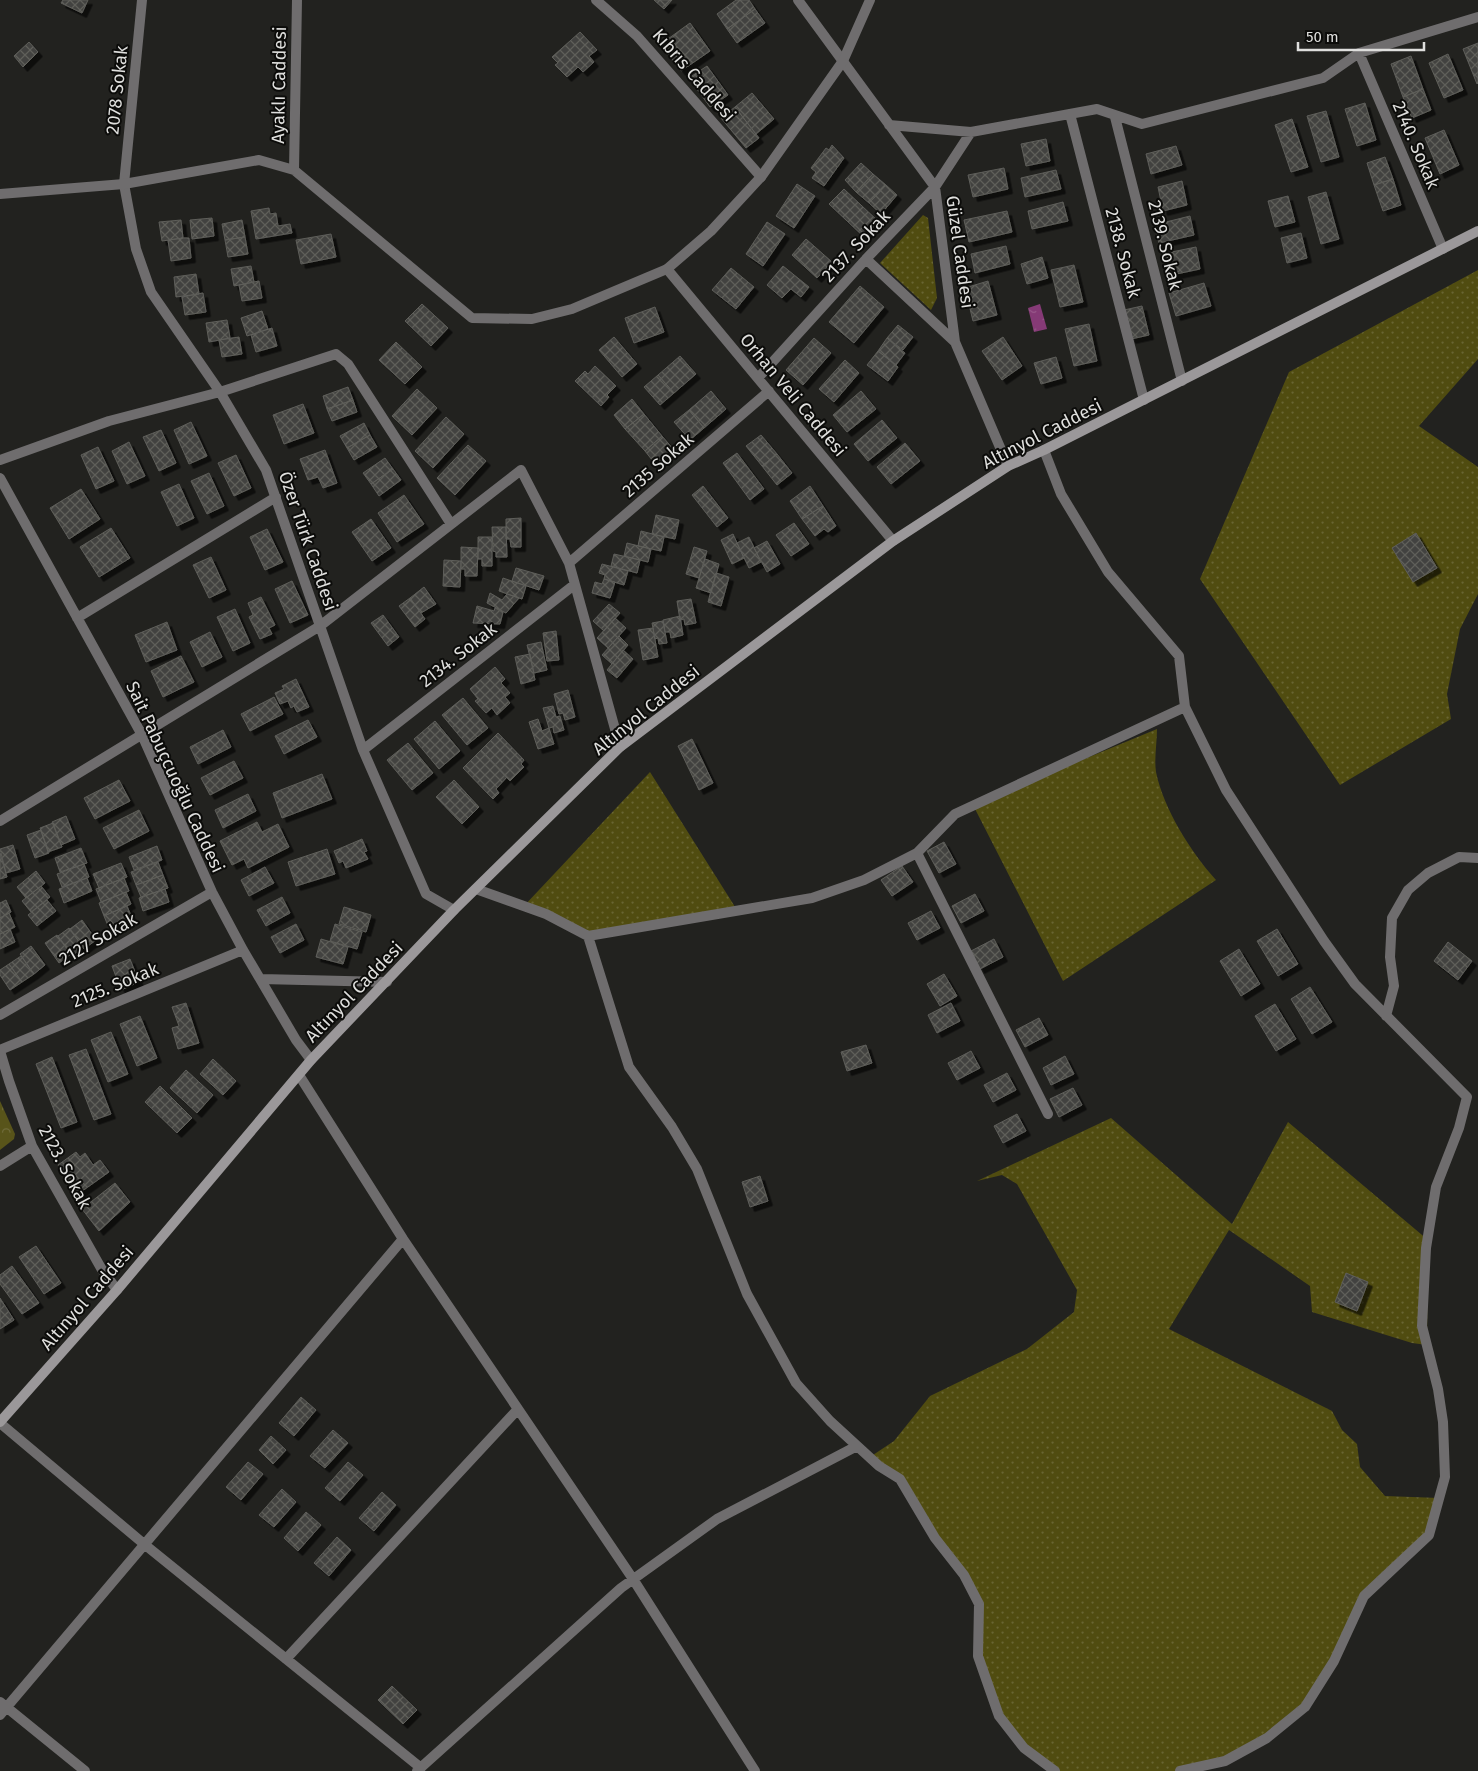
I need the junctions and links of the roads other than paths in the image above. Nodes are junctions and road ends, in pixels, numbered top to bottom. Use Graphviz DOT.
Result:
graph roads {
  1 [pos="142,0"];
  2 [pos="297,0"];
  3 [pos="596,0"];
  4 [pos="798,0"];
  5 [pos="870,0"];
  6 [pos="1478,17"];
  7 [pos="1359,53"];
  8 [pos="843,61"];
  9 [pos="1070,114"];
  10 [pos="1115,116"];
  11 [pos="889,125"];
  12 [pos="971,132"];
  13 [pos="294,170"];
  14 [pos="762,177"];
  15 [pos="124,184"];
  16 [pos="934,187"];
  17 [pos="0,194"];
  18 [pos="1478,232"];
  19 [pos="1443,249"];
  20 [pos="866,259"];
  21 [pos="667,269"];
  22 [pos="955,342"];
  23 [pos="758,378"];
  24 [pos="1182,382"];
  25 [pos="220,392"];
  26 [pos="769,392"];
  27 [pos="1144,400"];
  28 [pos="1044,450"];
  29 [pos="0,460"];
  30 [pos="1008,466"];
  31 [pos="0,478"];
  32 [pos="276,497"];
  33 [pos="451,524"];
  34 [pos="893,542"];
  35 [pos="569,563"];
  36 [pos="574,585"];
  37 [pos="77,618"];
  38 [pos="320,626"];
  39 [pos="1185,707"];
  40 [pos="142,735"];
  41 [pos="620,747"];
  42 [pos="363,750"];
  43 [pos="0,821"];
  44 [pos="917,853"];
  45 [pos="1478,858"];
  46 [pos="476,889"];
  47 [pos="212,892"];
  48 [pos="454,910"];
  49 [pos="588,936"];
  50 [pos="243,950"];
  51 [pos="261,979"];
  52 [pos="387,982"];
  53 [pos="0,1014"];
  54 [pos="1386,1016"];
  55 [pos="0,1050"];
  56 [pos="311,1060"];
  57 [pos="299,1075"];
  58 [pos="4,1084"];
  59 [pos="1048,1114"];
  60 [pos="32,1146"];
  61 [pos="0,1166"];
  62 [pos="404,1239"];
  63 [pos="117,1290"];
  64 [pos="518,1409"];
  65 [pos="0,1423"];
  66 [pos="857,1446"];
  67 [pos="144,1544"];
  68 [pos="633,1579"];
  69 [pos="286,1659"];
  70 [pos="2,1708"];
  71 [pos="419,1769"];
  72 [pos="85,1771"];
  73 [pos="755,1771"];
  74 [pos="1055,1771"];
  75 [pos="1180,1771"];
  1 -- 15 [label="street, 2078 Sokak"];
  2 -- 13 [label="street, Ayaklı Caddesi"];
  3 -- 14 [label="street, Kıbrıs Caddesi"];
  4 -- 8 [label="street, Güzel Caddesi"];
  5 -- 8 [label="street"];
  6 -- 7 [label="street"];
  7 -- 10 [label="street"];
  7 -- 19 [label="street, 2140. Sokak"];
  8 -- 11 [label="street, Güzel Caddesi"];
  8 -- 14 [label="street"];
  9 -- 10 [label="street"];
  9 -- 12 [label="street"];
  9 -- 27 [label="street, 2138. Sokak"];
  10 -- 24 [label="street, 2139. Sokak"];
  11 -- 12 [label="street"];
  11 -- 16 [label="street, Güzel Caddesi"];
  12 -- 16 [label="street, 2137. Sokak"];
  13 -- 15 [label="street"];
  13 -- 21 [label="street"];
  14 -- 21 [label="street"];
  15 -- 17 [label="street"];
  15 -- 25 [label="street, Özer Türk Caddesi"];
  16 -- 20 [label="street, 2137. Sokak"];
  16 -- 22 [label="street, Güzel Caddesi"];
  18 -- 19 [label="main road, Altınyol Caddesi"];
  19 -- 24 [label="main road, Altınyol Caddesi"];
  20 -- 22 [label="street"];
  20 -- 23 [label="street, 2137. Sokak"];
  21 -- 23 [label="street, Orhan Veli Caddesi"];
  22 -- 30 [label="street, Güzel Caddesi"];
  23 -- 26 [label="street, Orhan Veli Caddesi"];
  24 -- 27 [label="main road, Altınyol Caddesi"];
  25 -- 29 [label="street"];
  25 -- 32 [label="street, Özer Türk Caddesi"];
  25 -- 33 [label="street"];
  26 -- 34 [label="street, Orhan Veli Caddesi"];
  26 -- 35 [label="street, 2135 Sokak"];
  27 -- 28 [label="main road, Altınyol Caddesi"];
  28 -- 30 [label="main road, Altınyol Caddesi"];
  28 -- 39 [label="street"];
  30 -- 34 [label="main road, Altınyol Caddesi"];
  31 -- 37 [label="street, Sait Pabuçcuoğlu Caddesi"];
  32 -- 37 [label="street"];
  32 -- 38 [label="street, Özer Türk Caddesi"];
  33 -- 35 [label="street"];
  33 -- 38 [label="street"];
  34 -- 41 [label="main road, Altınyol Caddesi"];
  35 -- 36 [label="street"];
  36 -- 41 [label="street"];
  36 -- 42 [label="street, 2134. Sokak"];
  37 -- 40 [label="street, Sait Pabuçcuoğlu Caddesi"];
  38 -- 40 [label="street"];
  38 -- 42 [label="street, Özer Türk Caddesi"];
  39 -- 44 [label="street"];
  39 -- 54 [label="street"];
  40 -- 43 [label="street"];
  40 -- 47 [label="street, Sait Pabuçcuoğlu Caddesi"];
  41 -- 46 [label="main road, Altınyol Caddesi"];
  42 -- 48 [label="street, Özer Türk Caddesi"];
  44 -- 49 [label="street"];
  44 -- 59 [label="street"];
  45 -- 54 [label="street"];
  46 -- 48 [label="main road, Altınyol Caddesi"];
  46 -- 49 [label="street"];
  47 -- 50 [label="street, Sait Pabuçcuoğlu Caddesi"];
  47 -- 53 [label="street, 2127 Sokak"];
  48 -- 52 [label="main road, Altınyol Caddesi"];
  49 -- 66 [label="street"];
  50 -- 51 [label="street, Sait Pabuçcuoğlu Caddesi"];
  50 -- 55 [label="street, 2125. Sokak"];
  51 -- 52 [label="street"];
  51 -- 56 [label="street, Sait Pabuçcuoğlu Caddesi"];
  52 -- 56 [label="main road, Altınyol Caddesi"];
  54 -- 75 [label="street"];
  55 -- 58 [label="street, 2123. Sokak"];
  56 -- 57 [label="main road, Altınyol Caddesi"];
  57 -- 62 [label="street"];
  57 -- 63 [label="main road, Altınyol Caddesi"];
  58 -- 60 [label="street, 2123. Sokak"];
  60 -- 61 [label="street"];
  60 -- 63 [label="street, 2123. Sokak"];
  62 -- 64 [label="street"];
  62 -- 67 [label="street"];
  63 -- 65 [label="main road, Altınyol Caddesi"];
  64 -- 68 [label="street"];
  64 -- 69 [label="street"];
  65 -- 67 [label="street"];
  66 -- 68 [label="street"];
  66 -- 74 [label="street"];
  67 -- 69 [label="street"];
  67 -- 70 [label="street"];
  68 -- 71 [label="street"];
  68 -- 73 [label="street"];
  69 -- 71 [label="street"];
  70 -- 72 [label="street"];
}
